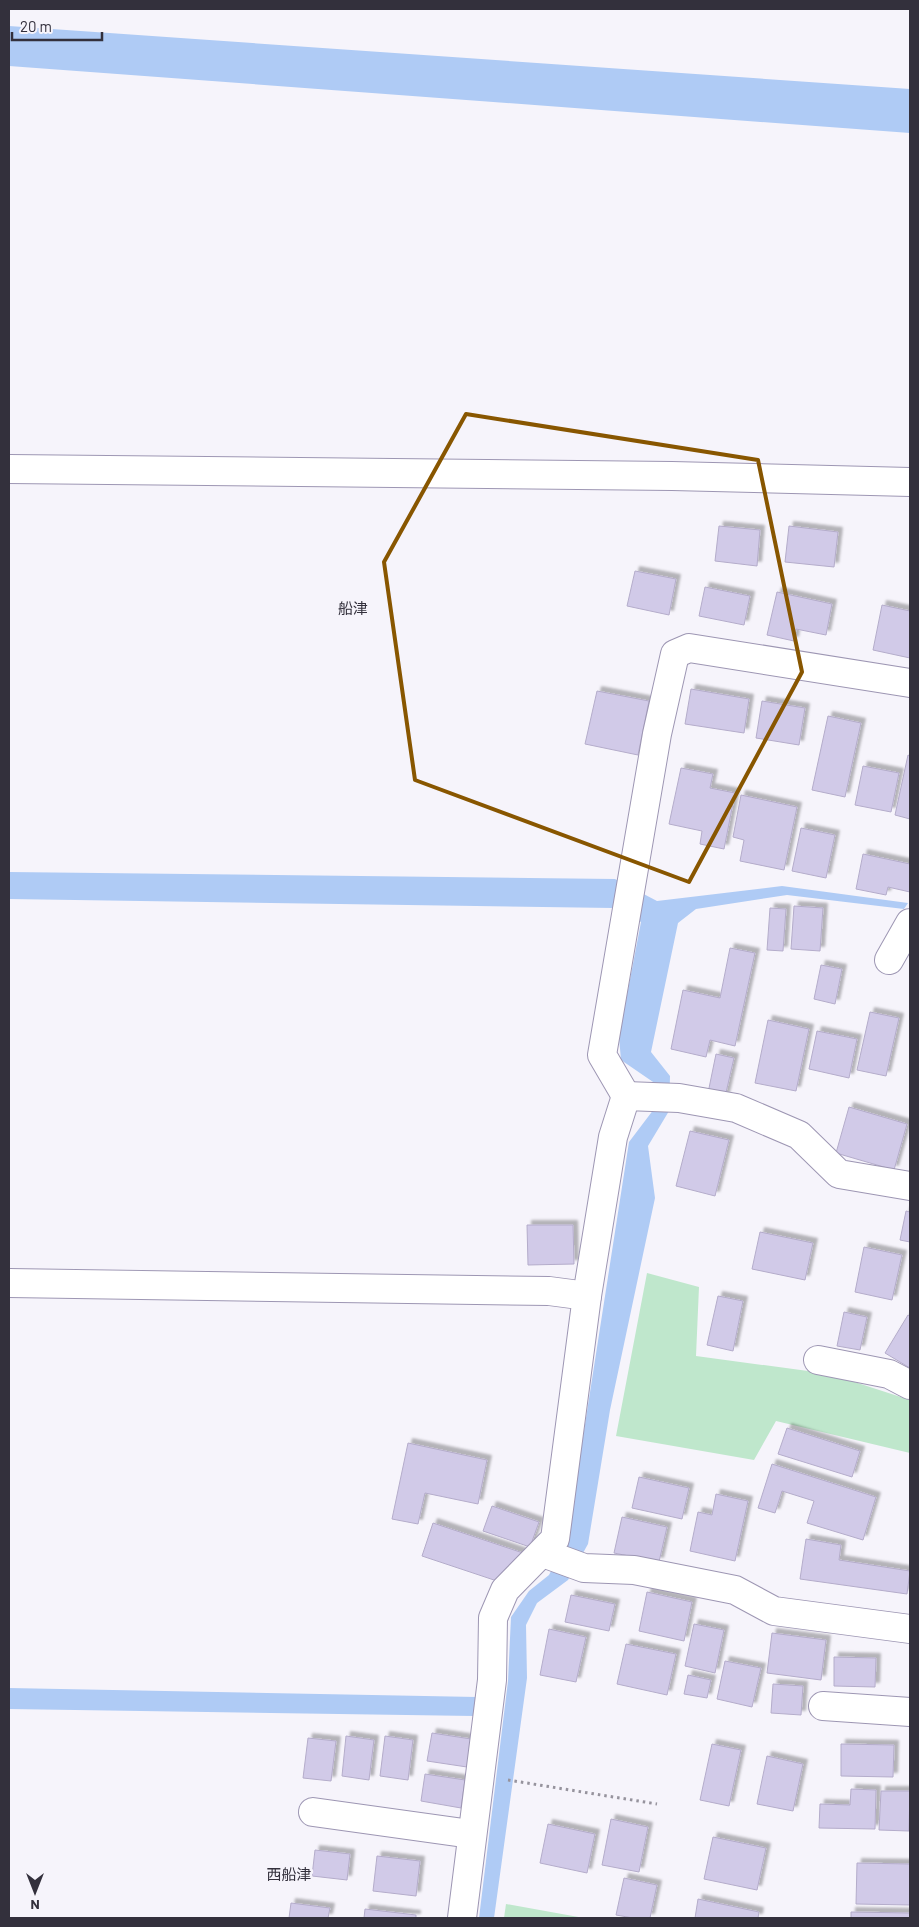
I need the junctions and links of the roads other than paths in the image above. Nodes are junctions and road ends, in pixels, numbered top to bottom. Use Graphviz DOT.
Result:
graph roads {
  1 [pos="9,469"];
  2 [pos="910,482"];
  3 [pos="910,683"];
  4 [pos="910,923"];
  5 [pos="889,960"];
  6 [pos="638,1097"];
  7 [pos="910,1186"];
  8 [pos="9,1283"];
  9 [pos="588,1296"];
  10 [pos="818,1360"];
  11 [pos="910,1384"];
  12 [pos="542,1552"];
  13 [pos="910,1629"];
  14 [pos="822,1706"];
  15 [pos="910,1712"];
  16 [pos="312,1812"];
  17 [pos="471,1834"];
  18 [pos="462,1918"];
  1 -- 2 [label="street"];
  3 -- 6 [label="street"];
  4 -- 5 [label="street"];
  6 -- 7 [label="street"];
  6 -- 9 [label="street"];
  8 -- 9 [label="street"];
  9 -- 12 [label="street"];
  10 -- 11 [label="street"];
  12 -- 13 [label="street"];
  12 -- 17 [label="street"];
  14 -- 15 [label="street"];
  16 -- 17 [label="street"];
  17 -- 18 [label="street"];
}
